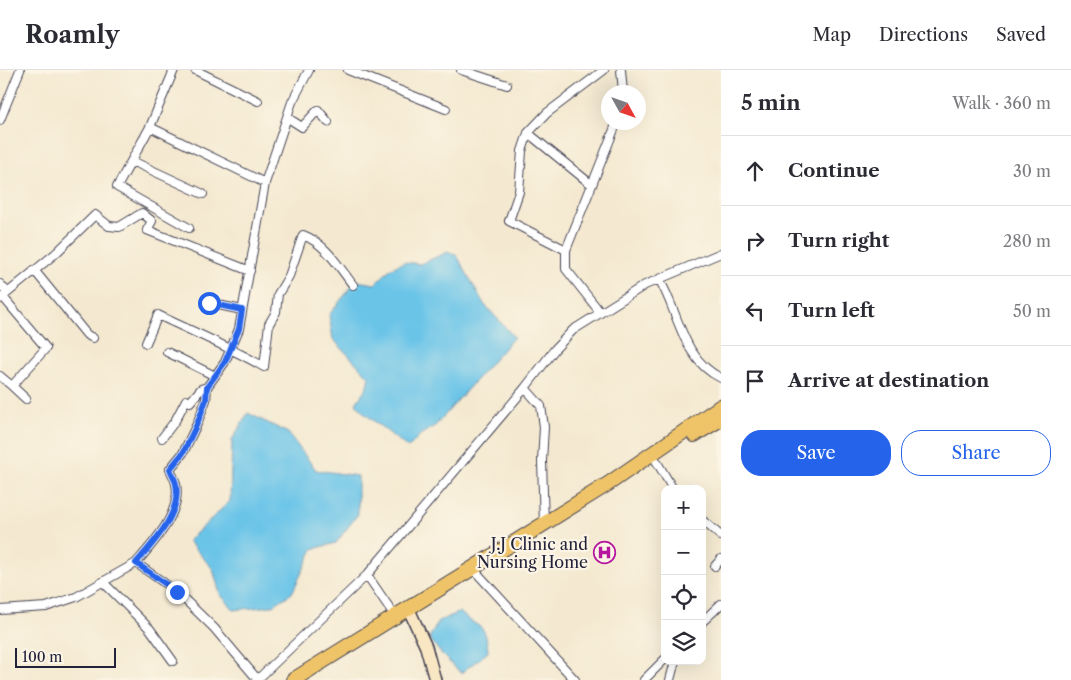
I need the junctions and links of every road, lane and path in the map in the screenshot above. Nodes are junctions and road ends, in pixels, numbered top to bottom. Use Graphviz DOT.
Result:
graph roads {
  1 [pos="20,70"];
  2 [pos="174,70"];
  3 [pos="195,70"];
  4 [pos="309,70"];
  5 [pos="348,70"];
  6 [pos="461,70"];
  7 [pos="604,70"];
  8 [pos="621,70"];
  9 [pos="507,85"];
  10 [pos="622,85"];
  11 [pos="258,101"];
  12 [pos="446,109"];
  13 [pos="288,118"];
  14 [pos="0,120"];
  15 [pos="328,122"];
  16 [pos="150,127"];
  17 [pos="614,130"];
  18 [pos="528,133"];
  19 [pos="132,161"];
  20 [pos="265,183"];
  21 [pos="592,185"];
  22 [pos="204,194"];
  23 [pos="189,228"];
  24 [pos="566,250"];
  25 [pos="721,253"];
  26 [pos="34,270"];
  27 [pos="250,271"];
  28 [pos="659,279"];
  29 [pos="0,284"];
  30 [pos="353,285"];
  31 [pos="3,296"];
  32 [pos="209,303"];
  33 [pos="242,310"];
  34 [pos="600,312"];
  35 [pos="93,338"];
  36 [pos="146,343"];
  37 [pos="231,348"];
  38 [pos="167,352"];
  39 [pos="0,376"];
  40 [pos="215,376"];
  41 [pos="721,378"];
  42 [pos="12,386"];
  43 [pos="207,387"];
  44 [pos="526,388"];
  45 [pos="26,399"];
  46 [pos="721,406"];
  47 [pos="721,418"];
  48 [pos="162,438"];
  49 [pos="655,459"];
  50 [pos="671,485"];
  51 [pos="706,523"];
  52 [pos="544,524"];
  53 [pos="721,536"];
  54 [pos="136,563"];
  55 [pos="476,572"];
  56 [pos="367,576"];
  57 [pos="103,582"];
  58 [pos="721,604"];
  59 [pos="0,610"];
  60 [pos="411,614"];
  61 [pos="397,618"];
  62 [pos="704,620"];
  63 [pos="173,661"];
  64 [pos="661,663"];
  65 [pos="674,665"];
  66 [pos="258,680"];
  67 [pos="293,680"];
  68 [pos="302,680"];
  69 [pos="435,680"];
  70 [pos="575,680"];
  71 [pos="644,680"];
  72 [pos="670,680"];
  1 -- 14 [label="street"];
  2 -- 16 [label="street"];
  3 -- 11 [label="street"];
  4 -- 13 [label="street"];
  5 -- 12 [label="street"];
  6 -- 9 [label="street"];
  7 -- 18 [label="street"];
  8 -- 10 [label="street"];
  13 -- 15 [label="street"];
  13 -- 20 [label="street"];
  16 -- 19 [label="street"];
  16 -- 20 [label="street"];
  17 -- 21 [label="street"];
  18 -- 21 [label="street"];
  18 -- 24 [label="street"];
  19 -- 22 [label="street"];
  19 -- 23 [label="street"];
  20 -- 27 [label="street"];
  21 -- 24 [label="street"];
  24 -- 34 [label="street"];
  25 -- 28 [label="street"];
  26 -- 27 [label="street"];
  26 -- 31 [label="street"];
  26 -- 35 [label="street"];
  27 -- 33 [label="street"];
  28 -- 34 [label="street"];
  28 -- 41 [label="street"];
  29 -- 31 [label="street"];
  30 -- 37 [label="street"];
  31 -- 42 [label="street"];
  32 -- 33 [label="street"];
  33 -- 37 [label="street"];
  34 -- 44 [label="street"];
  36 -- 37 [label="street"];
  37 -- 40 [label="street"];
  38 -- 40 [label="street"];
  39 -- 42 [label="street"];
  40 -- 43 [label="street"];
  42 -- 45 [label="street"];
  43 -- 48 [label="street"];
  43 -- 54 [label="street"];
  44 -- 52 [label="street"];
  44 -- 56 [label="street"];
  46 -- 52 [label="highway"];
  47 -- 49 [label="highway"];
  49 -- 50 [label="street"];
  49 -- 55 [label="highway"];
  51 -- 53 [label="street"];
  52 -- 61 [label="highway"];
  54 -- 57 [label="street"];
  54 -- 66 [label="street"];
  55 -- 60 [label="highway"];
  55 -- 70 [label="street"];
  56 -- 61 [label="street"];
  56 -- 66 [label="street"];
  57 -- 59 [label="street"];
  57 -- 63 [label="street"];
  58 -- 62 [label="street"];
  60 -- 61 [label="highway"];
  60 -- 69 [label="street"];
  61 -- 67 [label="highway"];
  61 -- 68 [label="highway"];
  64 -- 71 [label="street"];
  65 -- 72 [label="street"];
}
